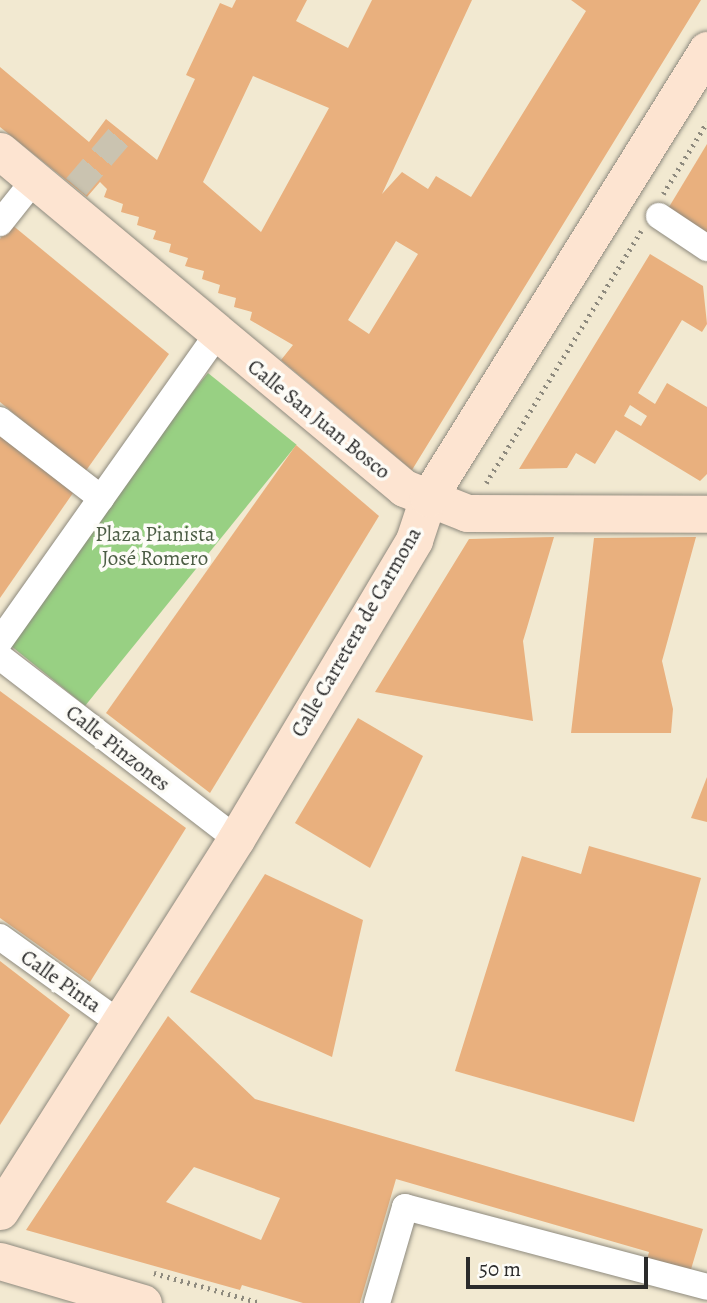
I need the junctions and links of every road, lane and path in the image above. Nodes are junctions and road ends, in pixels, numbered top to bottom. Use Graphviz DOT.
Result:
graph roads {
  1 [pos="707,50"];
  2 [pos="707,122"];
  3 [pos="0,151"];
  4 [pos="35,179"];
  5 [pos="655,213"];
  6 [pos="0,223"];
  7 [pos="707,248"];
  8 [pos="216,336"];
  9 [pos="0,420"];
  10 [pos="480,493"];
  11 [pos="101,498"];
  12 [pos="428,498"];
  13 [pos="707,514"];
  14 [pos="0,641"];
  15 [pos="0,657"];
  16 [pos="236,839"];
  17 [pos="0,937"];
  18 [pos="121,1024"];
  19 [pos="0,1211"];
  20 [pos="0,1261"];
  21 [pos="707,1287"];
  22 [pos="143,1303"];
  23 [pos="377,1303"];
  1 -- 12 [label="main road, Calle Carretera de Carmona"];
  2 -- 5 [label="path"];
  3 -- 4 [label="main road, Calle San Juan Bosco"];
  4 -- 6 [label="street"];
  4 -- 8 [label="main road, Calle San Juan Bosco"];
  5 -- 7 [label="street"];
  5 -- 10 [label="path"];
  8 -- 11 [label="street"];
  8 -- 12 [label="main road, Calle San Juan Bosco"];
  9 -- 11 [label="street"];
  11 -- 14 [label="street"];
  12 -- 13 [label="main road, Calle San Juan Bosco"];
  12 -- 16 [label="main road, Calle Carretera de Carmona"];
  15 -- 16 [label="street, Calle Pinzones"];
  16 -- 18 [label="main road, Calle Carretera de Carmona"];
  17 -- 18 [label="street, Calle Pinta"];
  18 -- 19 [label="main road, Calle Carretera de Carmona"];
  20 -- 22 [label="main road"];
  21 -- 23 [label="street"];
}
